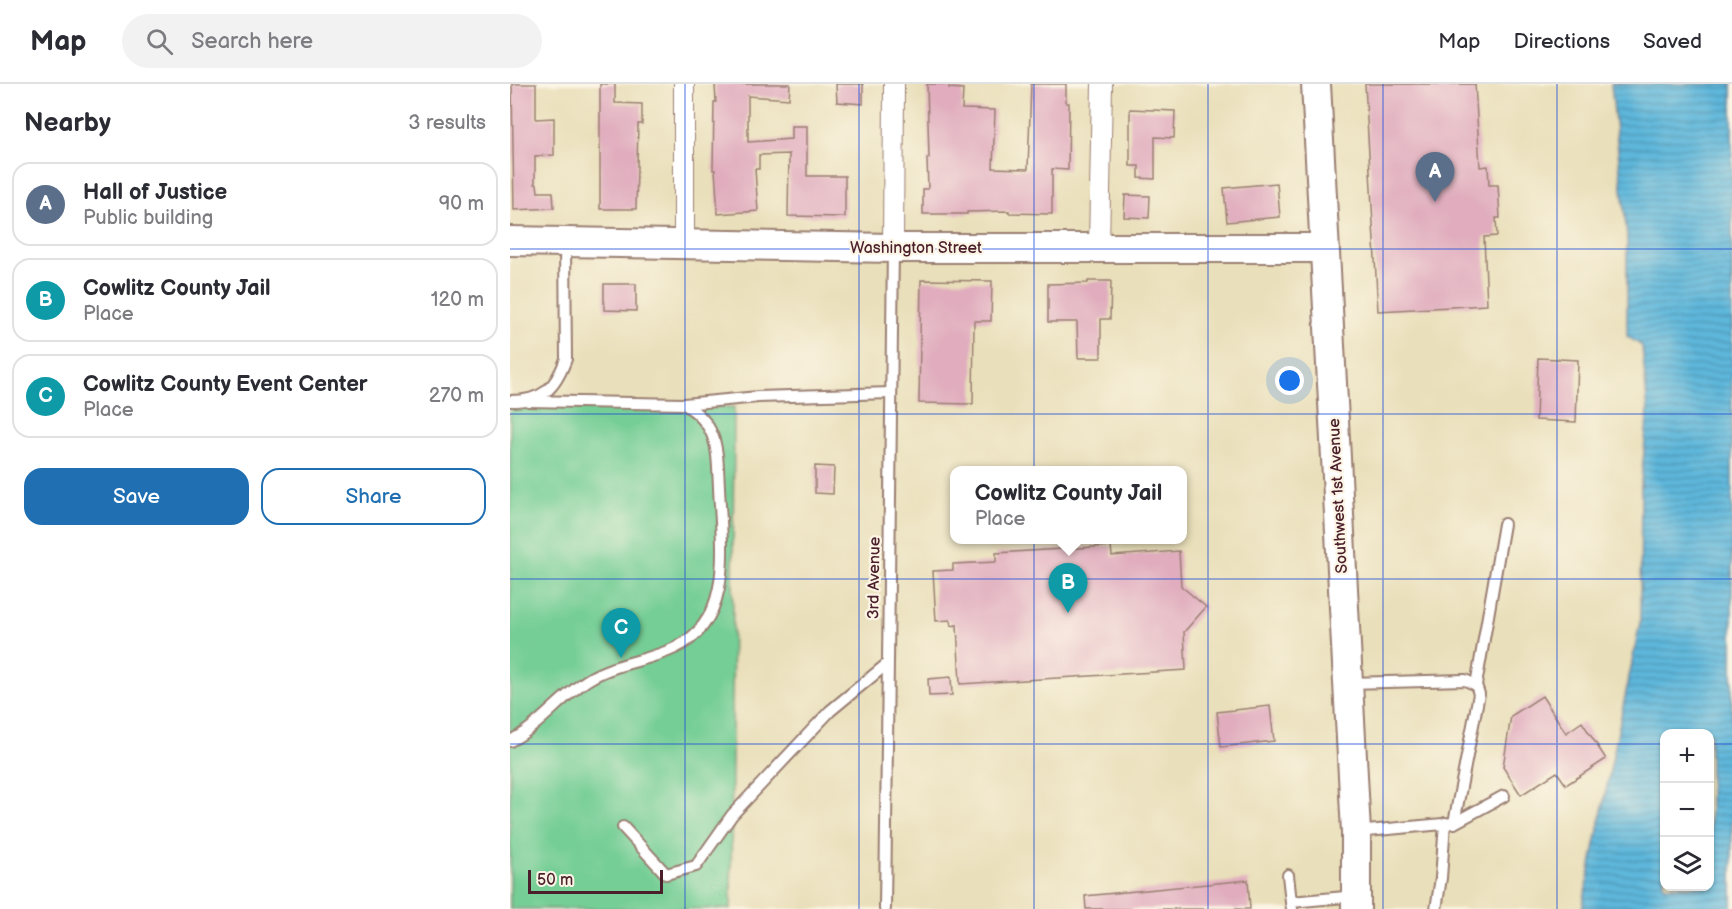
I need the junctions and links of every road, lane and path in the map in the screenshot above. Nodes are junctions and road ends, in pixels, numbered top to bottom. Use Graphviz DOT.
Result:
graph roads {
  1 [pos="684,84"];
  2 [pos="894,84"];
  3 [pos="1102,84"];
  4 [pos="1316,84"];
  5 [pos="510,241"];
  6 [pos="566,242"];
  7 [pos="684,243"];
  8 [pos="1099,247"];
  9 [pos="893,248"];
  10 [pos="1323,248"];
  11 [pos="891,393"];
  12 [pos="528,401"];
  13 [pos="510,402"];
  14 [pos="684,404"];
  15 [pos="1503,524"];
  16 [pos="887,664"];
  17 [pos="1348,683"];
  18 [pos="1476,685"];
  19 [pos="510,741"];
  20 [pos="1504,796"];
  21 [pos="1450,823"];
  22 [pos="623,827"];
  23 [pos="1356,832"];
  24 [pos="1288,875"];
  25 [pos="1356,902"];
  26 [pos="1292,905"];
  27 [pos="885,909"];
  28 [pos="1436,909"];
  1 -- 7 [label="street"];
  2 -- 9 [label="street"];
  3 -- 8 [label="street"];
  4 -- 10 [label="street, Southwest 1st Avenue"];
  5 -- 6 [label="street, Washington Street"];
  6 -- 7 [label="street, Washington Street"];
  6 -- 12 [label="lane"];
  7 -- 9 [label="street, Washington Street"];
  8 -- 9 [label="street, Washington Street"];
  8 -- 10 [label="street, Washington Street"];
  9 -- 11 [label="lane, 3rd Avenue"];
  10 -- 17 [label="street, Southwest 1st Avenue"];
  11 -- 14 [label="lane"];
  11 -- 16 [label="lane, 3rd Avenue"];
  12 -- 13 [label="lane"];
  12 -- 14 [label="lane"];
  14 -- 19 [label="lane"];
  15 -- 18 [label="lane"];
  16 -- 22 [label="lane"];
  16 -- 27 [label="lane, 3rd Avenue"];
  17 -- 18 [label="lane"];
  17 -- 23 [label="street, Southwest 1st Avenue"];
  18 -- 21 [label="lane"];
  20 -- 21 [label="lane"];
  21 -- 23 [label="lane"];
  21 -- 28 [label="lane"];
  23 -- 25 [label="street, Southwest 1st Avenue"];
  24 -- 26 [label="lane"];
  25 -- 26 [label="lane"];
}
